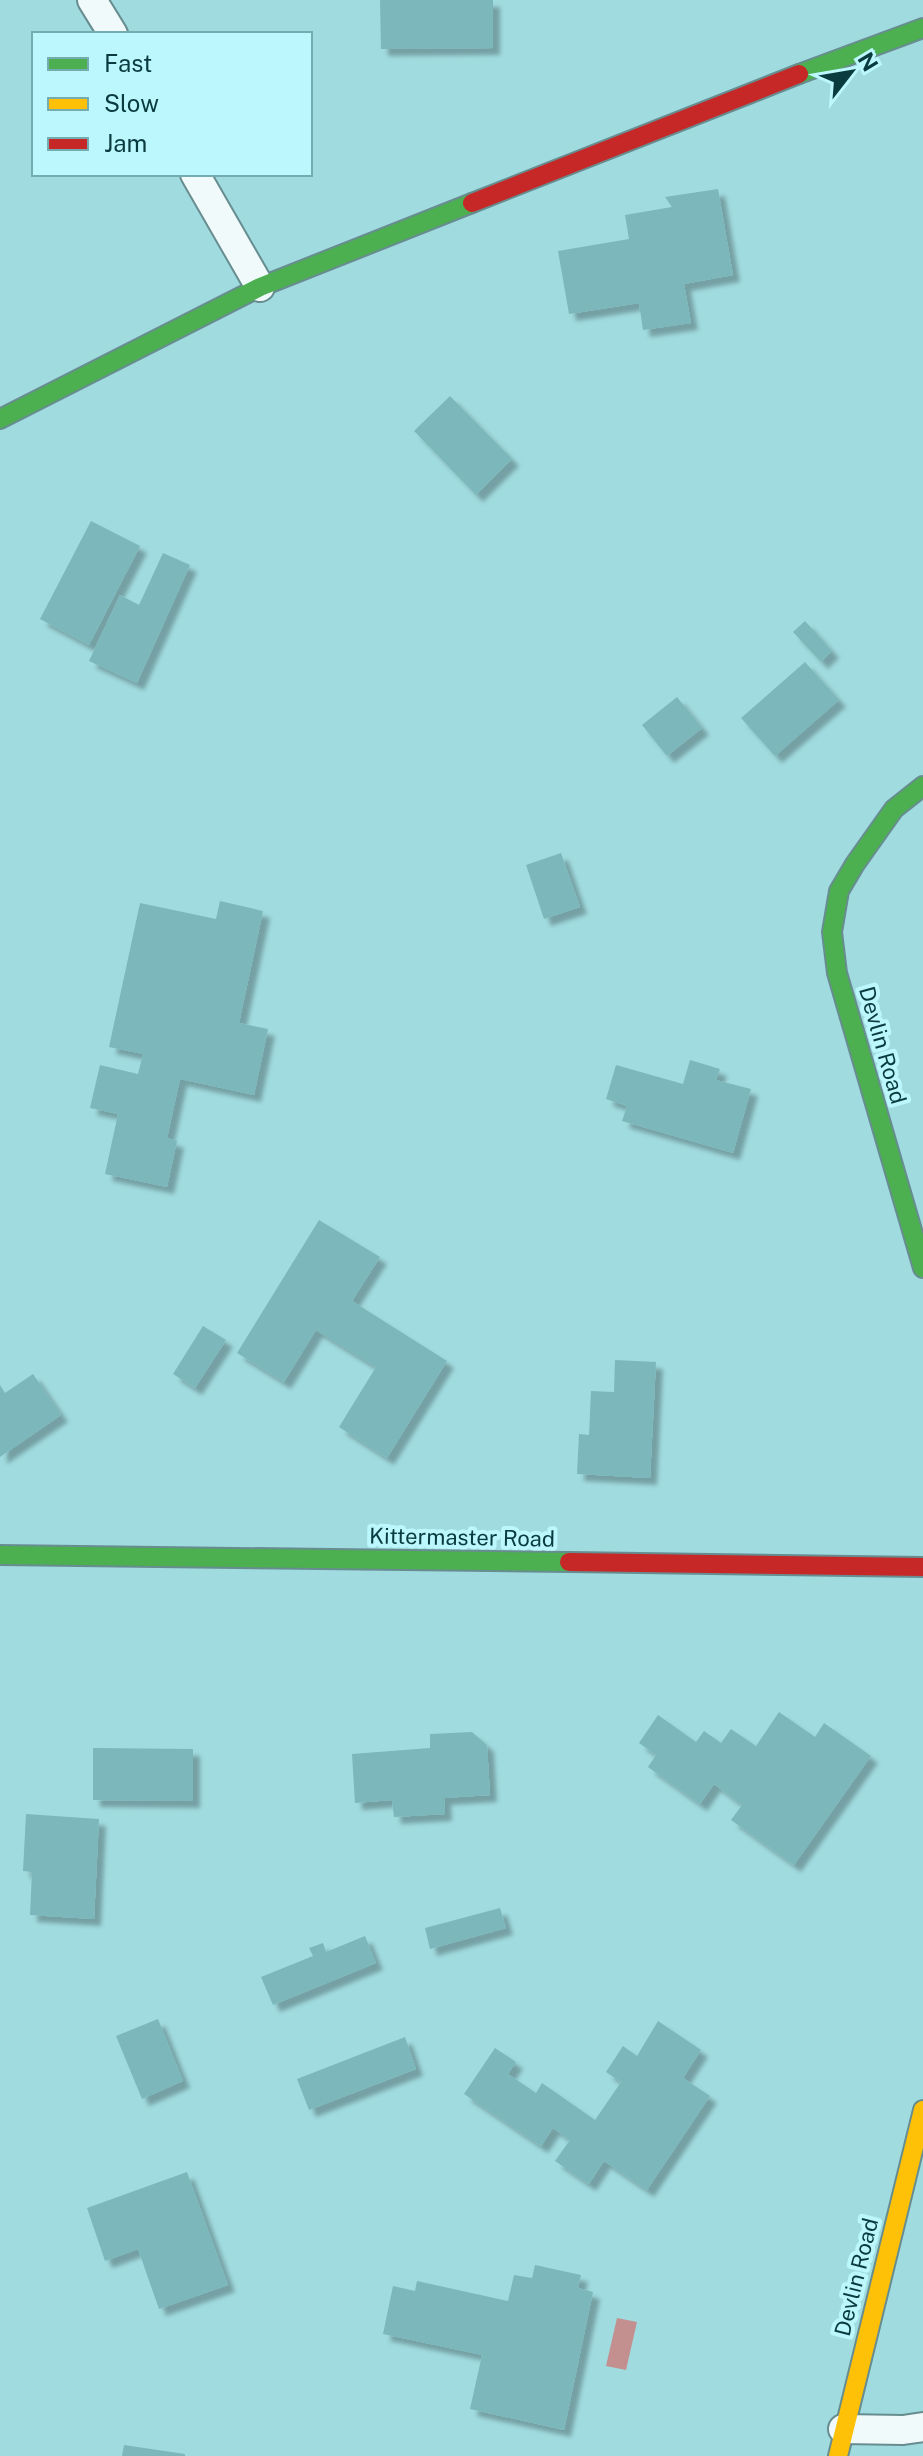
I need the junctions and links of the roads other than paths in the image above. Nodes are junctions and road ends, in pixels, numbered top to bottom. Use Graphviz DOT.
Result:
graph roads {
  1 [pos="92,0"];
  2 [pos="923,28"];
  3 [pos="112,32"];
  4 [pos="196,176"];
  5 [pos="260,287"];
  6 [pos="0,419"];
  7 [pos="923,786"];
  8 [pos="923,1268"];
  9 [pos="0,1555"];
  10 [pos="923,1567"];
  11 [pos="923,2110"];
  12 [pos="923,2427"];
  13 [pos="840,2442"];
  1 -- 3 [label="street"];
  2 -- 5 [label="street"];
  4 -- 5 [label="street"];
  5 -- 6 [label="street"];
  7 -- 8 [label="street, Devlin Road"];
  9 -- 10 [label="street, Kittermaster Road"];
  11 -- 13 [label="street, Devlin Road"];
  12 -- 13 [label="street"];
}
